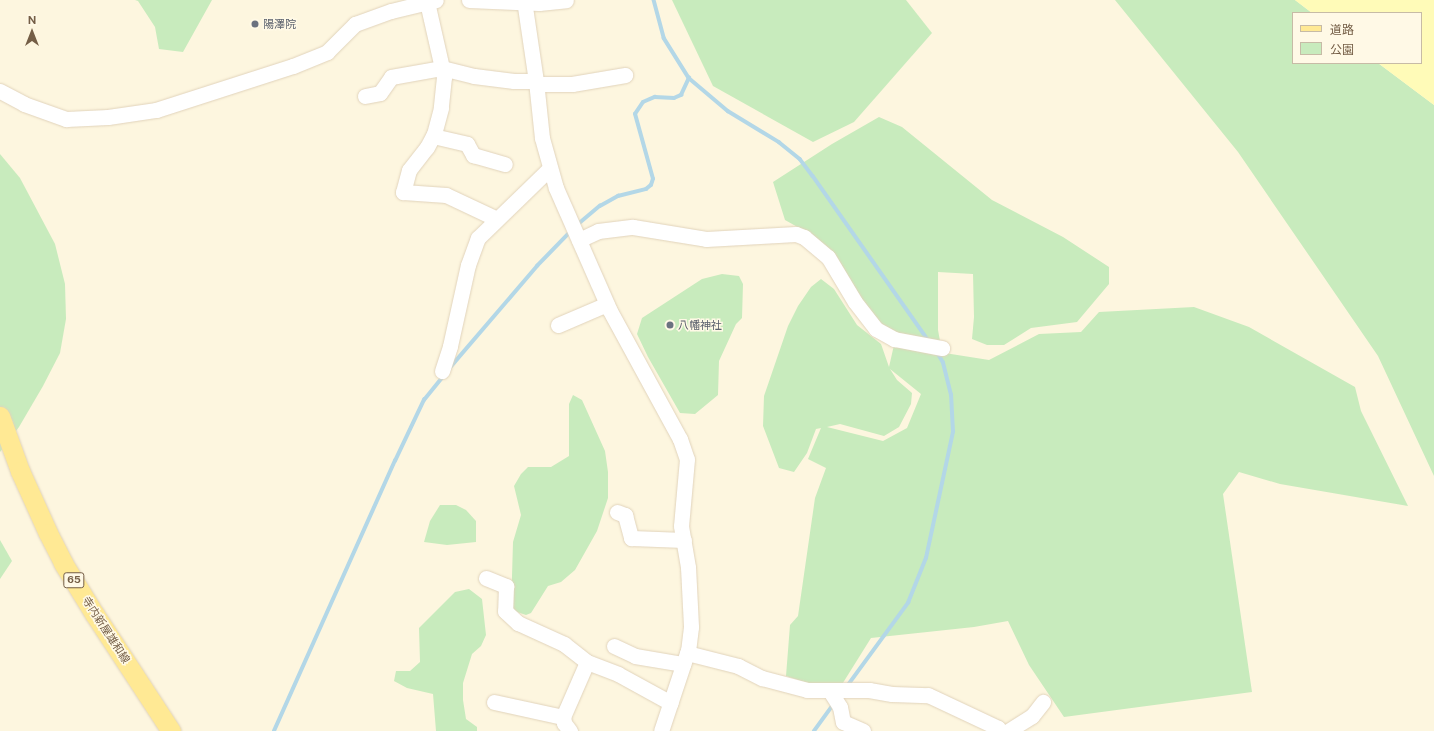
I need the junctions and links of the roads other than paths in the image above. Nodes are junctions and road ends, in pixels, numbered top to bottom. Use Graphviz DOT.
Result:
graph roads {
  1 [pos="469,0"];
  2 [pos="566,0"];
  3 [pos="427,1"];
  4 [pos="524,1"];
  5 [pos="442,68"];
  6 [pos="625,75"];
  7 [pos="536,83"];
  8 [pos="0,91"];
  9 [pos="364,96"];
  10 [pos="433,136"];
  11 [pos="505,164"];
  12 [pos="550,168"];
  13 [pos="497,219"];
  14 [pos="575,232"];
  15 [pos="607,304"];
  16 [pos="558,325"];
  17 [pos="942,348"];
  18 [pos="442,371"];
  19 [pos="0,416"];
  20 [pos="617,512"];
  21 [pos="684,540"];
  22 [pos="486,578"];
  23 [pos="614,646"];
  24 [pos="685,658"];
  25 [pos="587,662"];
  26 [pos="830,691"];
  27 [pos="494,702"];
  28 [pos="1042,702"];
  29 [pos="671,703"];
  30 [pos="563,717"];
  31 [pos="171,731"];
  32 [pos="570,731"];
  33 [pos="661,731"];
  34 [pos="863,731"];
  35 [pos="999,731"];
  36 [pos="1008,731"];
  1 -- 4 [label="street"];
  2 -- 4 [label="street"];
  3 -- 5 [label="street"];
  3 -- 8 [label="street"];
  4 -- 7 [label="street"];
  5 -- 7 [label="street"];
  5 -- 9 [label="street"];
  5 -- 10 [label="street"];
  6 -- 7 [label="street"];
  7 -- 12 [label="street"];
  10 -- 11 [label="street"];
  10 -- 13 [label="street"];
  12 -- 13 [label="street"];
  12 -- 14 [label="street"];
  13 -- 18 [label="street"];
  14 -- 15 [label="street"];
  14 -- 17 [label="street"];
  15 -- 16 [label="street"];
  15 -- 21 [label="street"];
  19 -- 31 [label="main road, 寺内新屋雄和線 / 65"];
  20 -- 21 [label="street"];
  21 -- 24 [label="street"];
  22 -- 25 [label="street"];
  23 -- 24 [label="street"];
  24 -- 26 [label="street"];
  24 -- 29 [label="street"];
  25 -- 29 [label="street"];
  25 -- 30 [label="street"];
  26 -- 34 [label="street"];
  26 -- 35 [label="street"];
  27 -- 30 [label="street"];
  28 -- 36 [label="street"];
  29 -- 33 [label="street"];
  30 -- 32 [label="street"];
}
